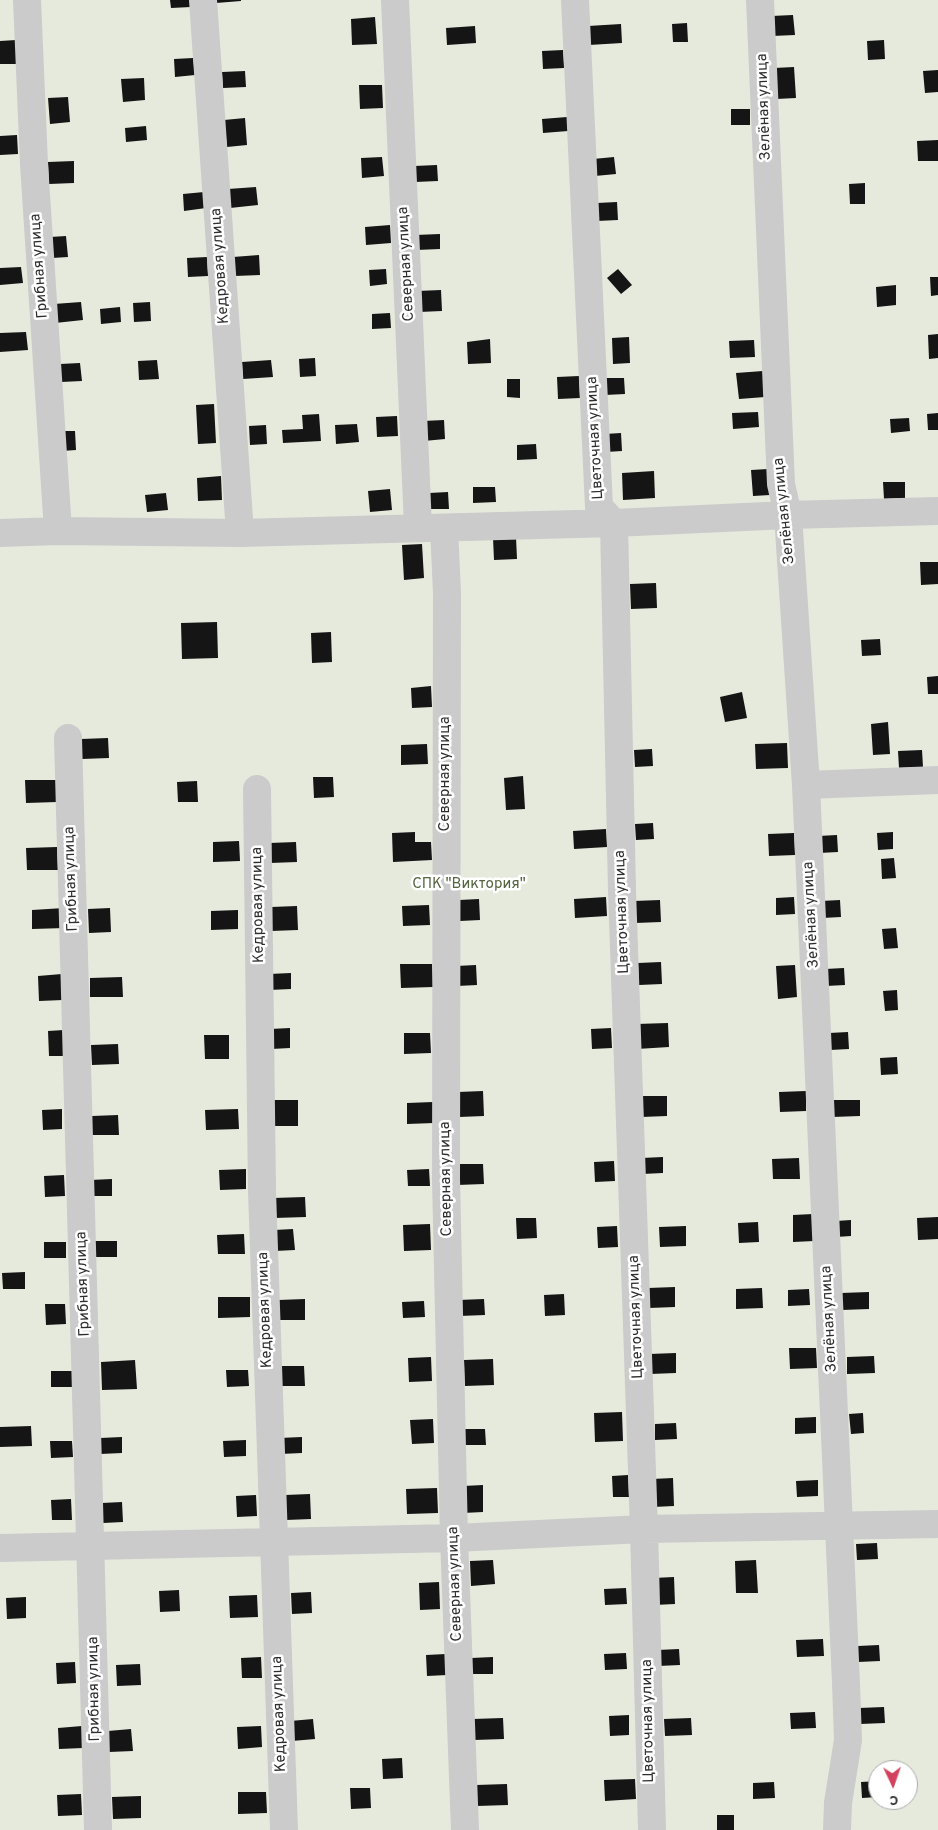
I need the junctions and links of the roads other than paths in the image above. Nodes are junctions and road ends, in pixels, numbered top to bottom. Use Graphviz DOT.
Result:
graph roads {
  1 [pos="27,0"];
  2 [pos="203,0"];
  3 [pos="395,0"];
  4 [pos="575,0"];
  5 [pos="760,0"];
  6 [pos="938,511"];
  7 [pos="788,515"];
  8 [pos="614,523"];
  9 [pos="431,528"];
  10 [pos="58,531"];
  11 [pos="0,532"];
  12 [pos="240,533"];
  13 [pos="68,738"];
  14 [pos="938,780"];
  15 [pos="806,785"];
  16 [pos="257,789"];
  17 [pos="938,1524"];
  18 [pos="839,1525"];
  19 [pos="644,1530"];
  20 [pos="454,1538"];
  21 [pos="275,1540"];
  22 [pos="91,1546"];
  23 [pos="0,1548"];
  24 [pos="98,1830"];
  25 [pos="284,1830"];
  26 [pos="465,1830"];
  27 [pos="652,1830"];
  28 [pos="837,1830"];
  1 -- 10 [label="street, Грибная улица"];
  2 -- 12 [label="street, Кедровая улица"];
  3 -- 9 [label="street, Северная улица"];
  4 -- 8 [label="street, Цветочная улица"];
  5 -- 7 [label="street, Зелёная улица"];
  6 -- 7 [label="street"];
  7 -- 8 [label="street"];
  7 -- 15 [label="street, Зелёная улица"];
  8 -- 9 [label="street"];
  8 -- 19 [label="street, Цветочная улица"];
  9 -- 12 [label="street"];
  9 -- 20 [label="street, Северная улица"];
  10 -- 11 [label="street"];
  10 -- 12 [label="street"];
  13 -- 22 [label="street, Грибная улица"];
  14 -- 15 [label="street"];
  15 -- 18 [label="street, Зелёная улица"];
  16 -- 21 [label="street, Кедровая улица"];
  17 -- 18 [label="street"];
  18 -- 19 [label="street"];
  18 -- 28 [label="street, Зелёная улица"];
  19 -- 20 [label="street"];
  19 -- 27 [label="street, Цветочная улица"];
  20 -- 21 [label="street"];
  20 -- 26 [label="street, Северная улица"];
  21 -- 22 [label="street"];
  21 -- 25 [label="street, Кедровая улица"];
  22 -- 23 [label="street"];
  22 -- 24 [label="street, Грибная улица"];
}
